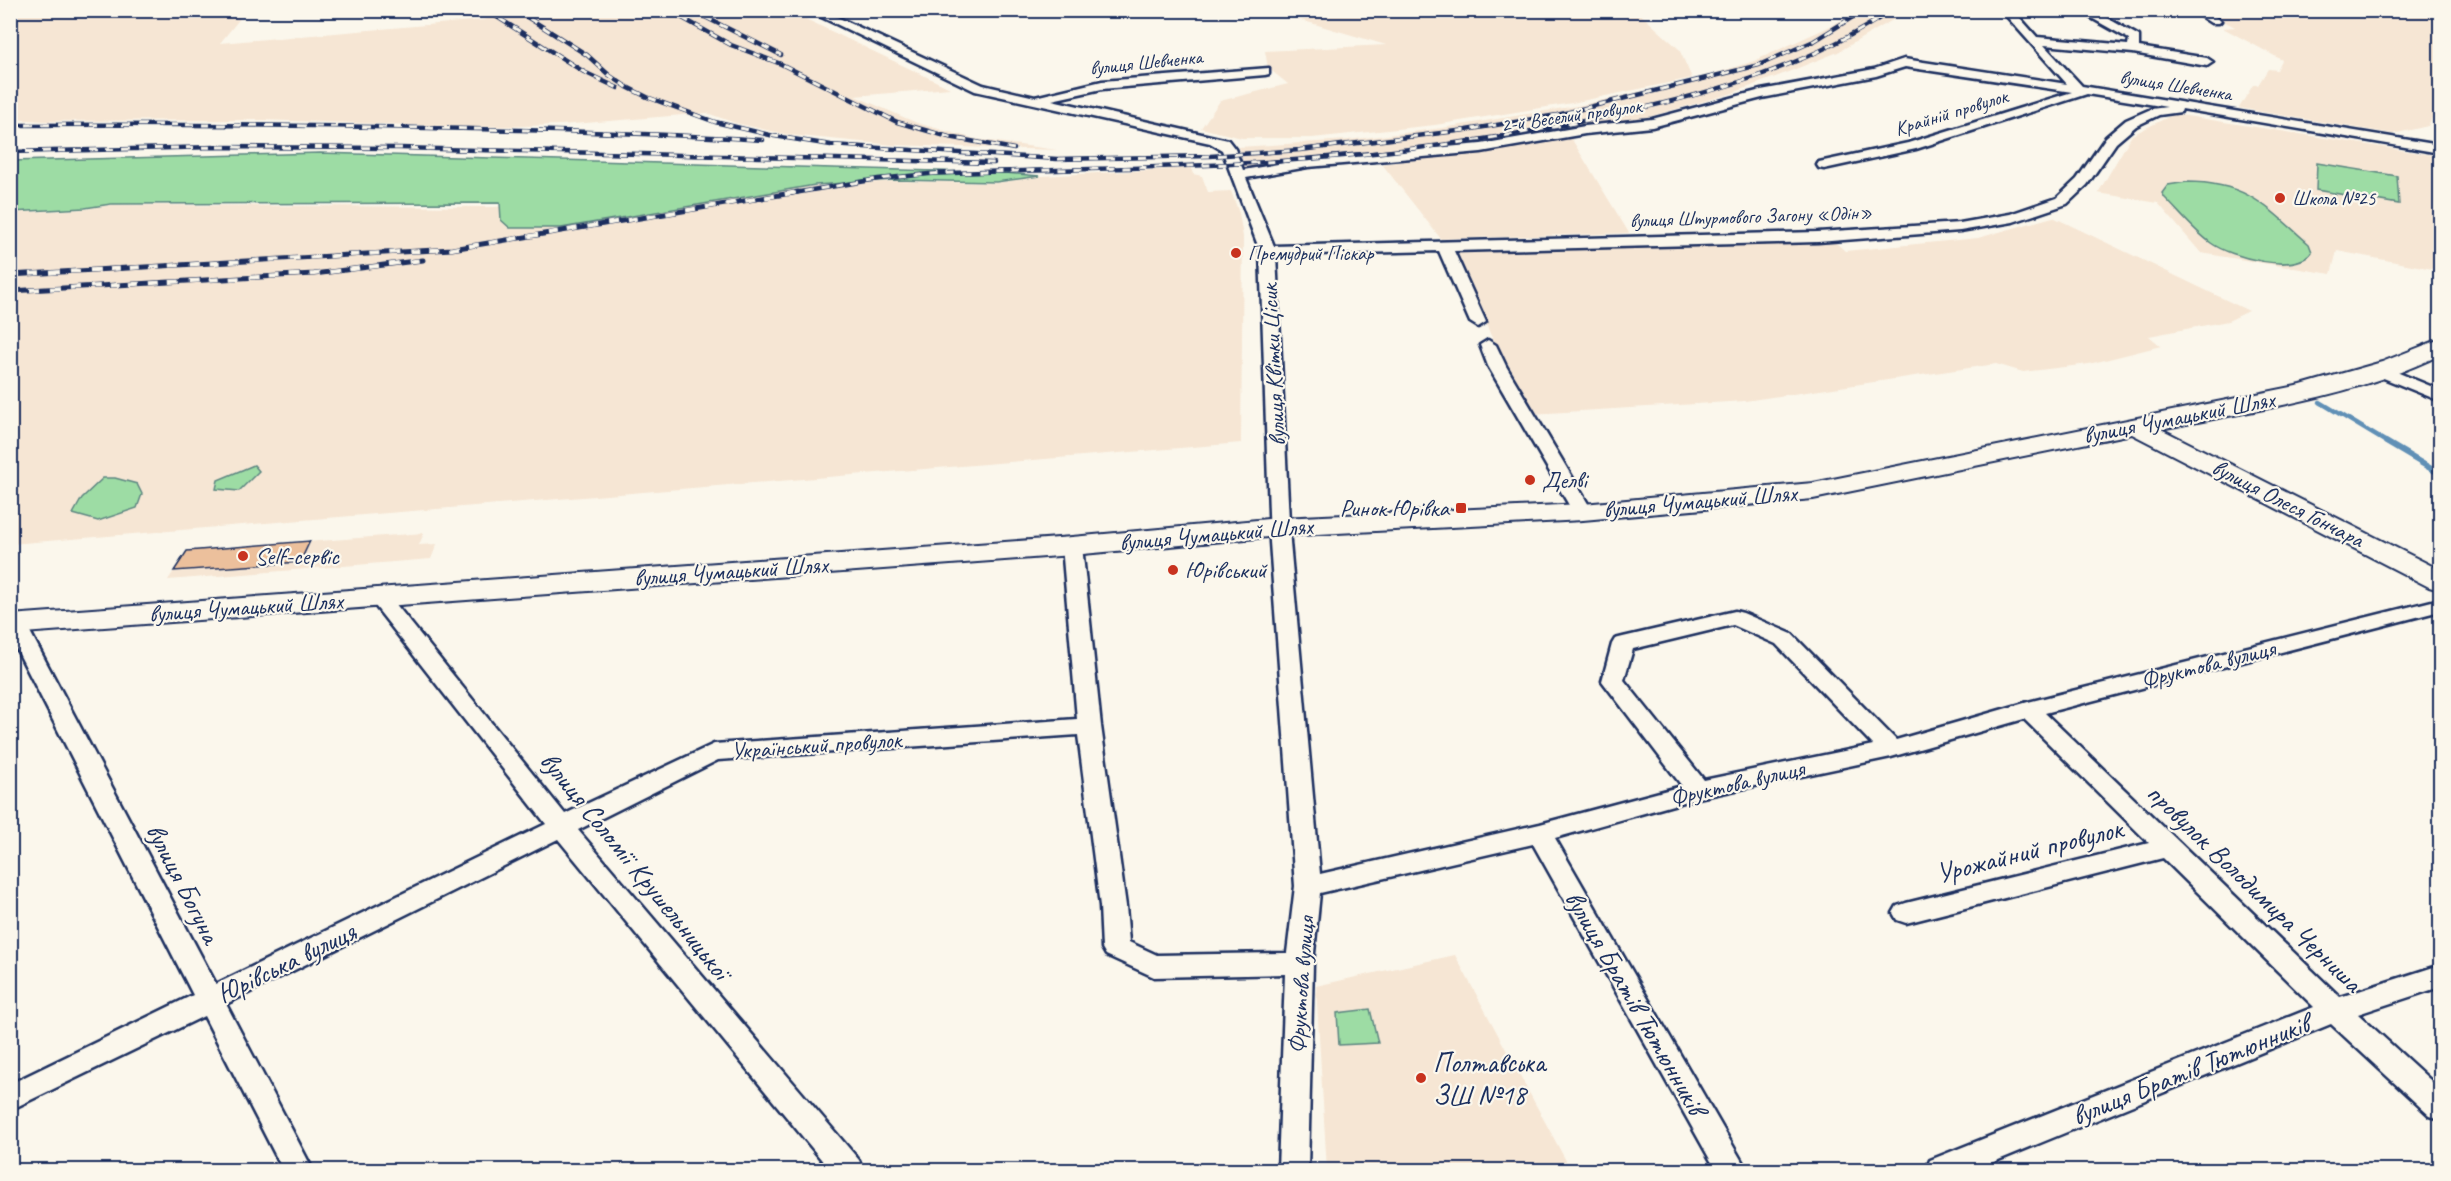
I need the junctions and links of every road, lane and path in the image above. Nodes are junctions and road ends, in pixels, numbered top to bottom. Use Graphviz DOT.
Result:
graph roads {
  1 [pos="812,10"];
  2 [pos="2006,10"];
  3 [pos="2196,10"];
  4 [pos="2085,11"];
  5 [pos="2215,21"];
  6 [pos="2032,40"];
  7 [pos="2133,49"];
  8 [pos="2207,62"];
  9 [pos="1904,63"];
  10 [pos="1265,71"];
  11 [pos="2084,90"];
  12 [pos="1033,101"];
  13 [pos="2195,107"];
  14 [pos="2440,149"];
  15 [pos="1824,165"];
  16 [pos="1238,175"];
  17 [pos="1445,247"];
  18 [pos="1268,251"];
  19 [pos="1478,322"];
  20 [pos="1488,345"];
  21 [pos="2440,346"];
  22 [pos="2382,371"];
  23 [pos="2440,396"];
  24 [pos="2136,426"];
  25 [pos="1583,512"];
  26 [pos="1280,527"];
  27 [pos="1072,546"];
  28 [pos="2440,581"];
  29 [pos="379,597"];
  30 [pos="2440,605"];
  31 [pos="13,625"];
  32 [pos="2028,710"];
  33 [pos="1089,726"];
  34 [pos="1891,749"];
  35 [pos="1698,790"];
  36 [pos="560,825"];
  37 [pos="1540,833"];
  38 [pos="2169,847"];
  39 [pos="1308,886"];
  40 [pos="1906,913"];
  41 [pos="1299,963"];
  42 [pos="2440,976"];
  43 [pos="209,1000"];
  44 [pos="2335,1010"];
  45 [pos="10,1098"];
  46 [pos="2440,1107"];
  47 [pos="298,1170"];
  48 [pos="848,1170"];
  49 [pos="1293,1170"];
  50 [pos="1732,1170"];
  51 [pos="1941,1170"];
  1 -- 12 [label="street, вулиця Квітки Цісик"];
  2 -- 6 [label="street"];
  3 -- 5 [label="street"];
  4 -- 7 [label="street"];
  6 -- 7 [label="street"];
  6 -- 11 [label="street"];
  7 -- 8 [label="street"];
  9 -- 11 [label="street, вулиця Шевченка"];
  9 -- 16 [label="street, 2-й Веселий провулок"];
  10 -- 12 [label="street, вулиця Шевченка"];
  11 -- 13 [label="street, вулиця Шевченка"];
  11 -- 15 [label="street, Крайній провулок"];
  12 -- 16 [label="street, вулиця Квітки Цісик"];
  13 -- 14 [label="street, вулиця Шевченка"];
  13 -- 17 [label="street, вулиця Штурмового Загону «Одін»"];
  16 -- 18 [label="street, вулиця Квітки Цісик"];
  17 -- 18 [label="street, вулиця Штурмового Загону «Одін»"];
  17 -- 19 [label="street"];
  18 -- 26 [label="street, вулиця Квітки Цісик"];
  20 -- 25 [label="street"];
  21 -- 22 [label="main road, вулиця Чумацький Шлях"];
  22 -- 23 [label="street"];
  22 -- 24 [label="main road, вулиця Чумацький Шлях"];
  24 -- 25 [label="main road, вулиця Чумацький Шлях"];
  24 -- 28 [label="main road, вулиця Олеся Гончара"];
  25 -- 26 [label="main road, вулиця Чумацький Шлях"];
  26 -- 27 [label="main road, вулиця Чумацький Шлях"];
  26 -- 39 [label="street, вулиця Квітки Цісик"];
  27 -- 29 [label="main road, вулиця Чумацький Шлях"];
  27 -- 33 [label="street"];
  29 -- 31 [label="main road, вулиця Чумацький Шлях"];
  29 -- 36 [label="street, вулиця Соломії Крушельницької"];
  30 -- 32 [label="street, Фруктова вулиця"];
  31 -- 43 [label="street, вулиця Богуна"];
  32 -- 34 [label="street, Фруктова вулиця"];
  32 -- 38 [label="street, провулок Володимира Черниша"];
  33 -- 36 [label="street, Український провулок"];
  33 -- 41 [label="street"];
  34 -- 35 [label="street, Фруктова вулиця"];
  34 -- 35 [label="street"];
  35 -- 37 [label="street, Фруктова вулиця"];
  36 -- 43 [label="street, Юрівська вулиця"];
  36 -- 48 [label="street, вулиця Соломії Крушельницької"];
  37 -- 39 [label="street, Фруктова вулиця"];
  37 -- 50 [label="street, вулиця Братів Тютюнників"];
  38 -- 40 [label="street, Урожайний провулок"];
  38 -- 44 [label="street, провулок Володимира Черниша"];
  39 -- 41 [label="street, Фруктова вулиця"];
  41 -- 49 [label="street, Фруктова вулиця"];
  42 -- 44 [label="street, вулиця Братів Тютюнників"];
  43 -- 45 [label="street, Юрівська вулиця"];
  43 -- 47 [label="street, вулиця Богуна"];
  44 -- 46 [label="street, провулок Володимира Черниша"];
  44 -- 51 [label="street, вулиця Братів Тютюнників"];
}
